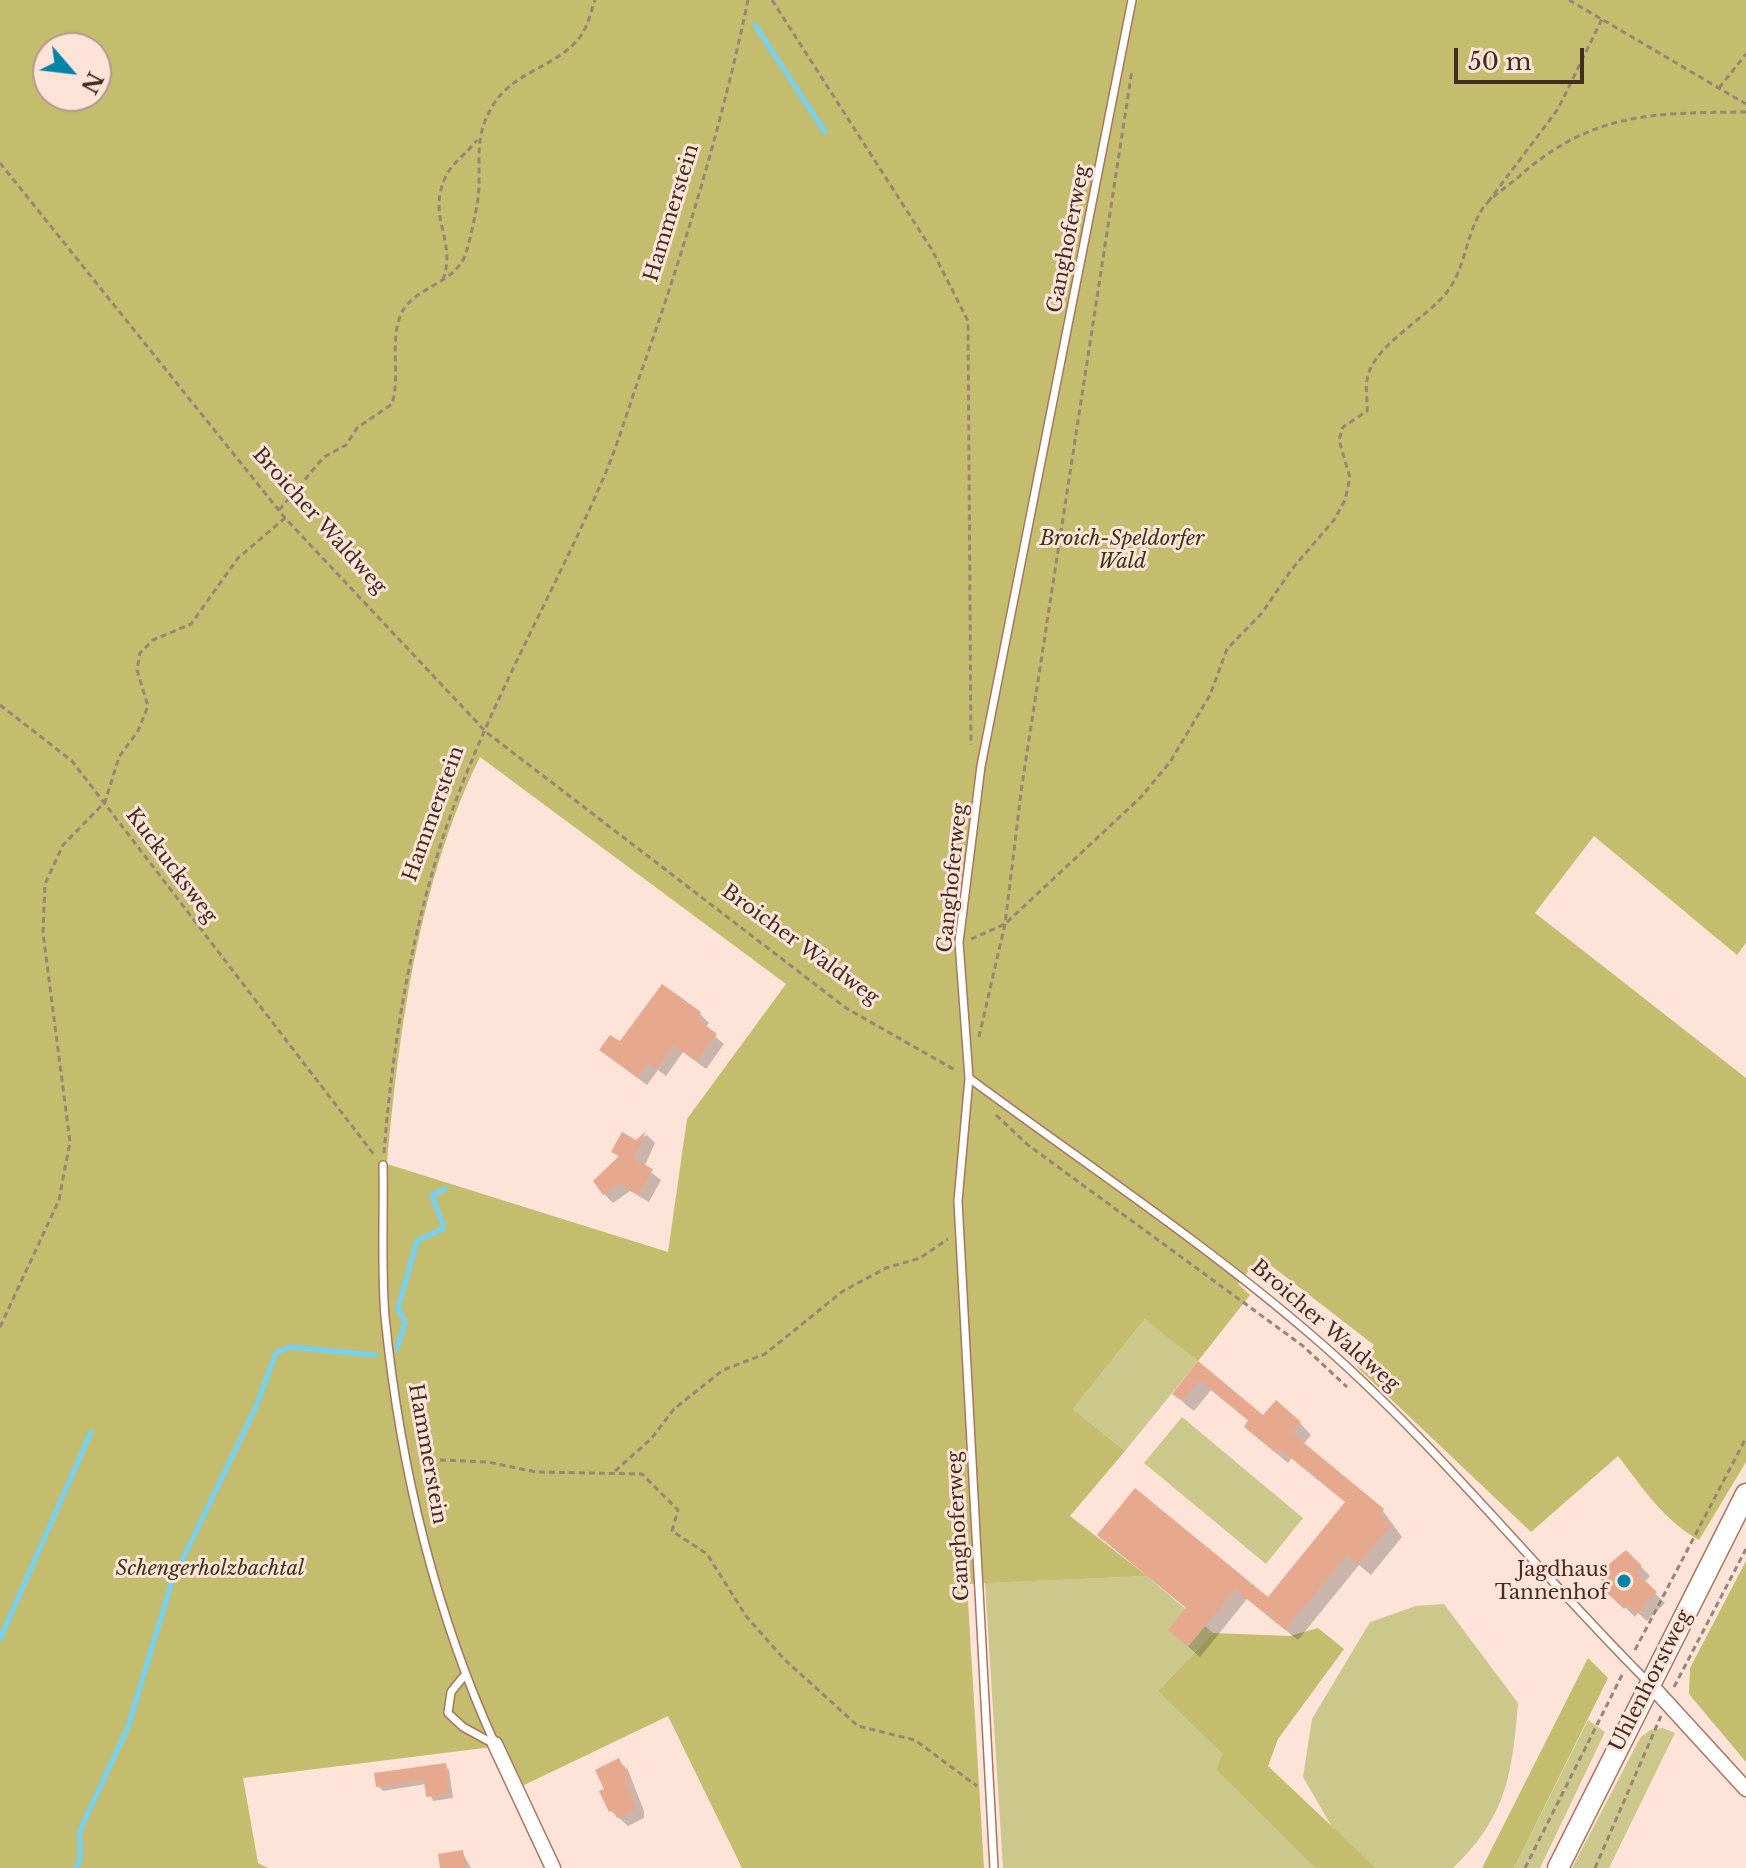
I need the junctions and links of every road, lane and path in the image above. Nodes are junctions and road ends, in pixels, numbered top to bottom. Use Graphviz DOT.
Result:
graph roads {
  1 [pos="595,0"];
  2 [pos="748,0"];
  3 [pos="772,0"];
  4 [pos="1132,0"];
  5 [pos="1569,0"];
  6 [pos="1602,19"];
  7 [pos="1746,54"];
  8 [pos="1133,63"];
  9 [pos="1719,88"];
  10 [pos="1746,104"];
  11 [pos="1746,112"];
  12 [pos="479,137"];
  13 [pos="0,163"];
  14 [pos="1483,208"];
  15 [pos="442,281"];
  16 [pos="279,510"];
  17 [pos="285,518"];
  18 [pos="0,705"];
  19 [pos="486,732"];
  20 [pos="981,766"];
  21 [pos="105,802"];
  22 [pos="1005,924"];
  23 [pos="959,942"];
  24 [pos="969,1078"];
  25 [pos="992,1109"];
  26 [pos="383,1165"];
  27 [pos="959,1228"];
  28 [pos="0,1327"];
  29 [pos="1347,1387"];
  30 [pos="1746,1438"];
  31 [pos="404,1459"];
  32 [pos="613,1472"];
  33 [pos="1746,1494"];
  34 [pos="1746,1549"];
  35 [pos="1628,1662"];
  36 [pos="464,1676"];
  37 [pos="1649,1683"];
  38 [pos="1666,1703"];
  39 [pos="495,1744"];
  40 [pos="1746,1789"];
  41 [pos="989,1795"];
  42 [pos="553,1868"];
  43 [pos="994,1868"];
  44 [pos="1525,1868"];
  45 [pos="1558,1868"];
  46 [pos="1595,1868"];
  1 -- 12 [label="path"];
  2 -- 19 [label="path, Hammerstein"];
  3 -- 20 [label="path"];
  4 -- 20 [label="lane, Ganghoferweg"];
  5 -- 6 [label="path"];
  6 -- 9 [label="path"];
  6 -- 14 [label="path"];
  7 -- 9 [label="path"];
  8 -- 22 [label="path"];
  9 -- 10 [label="path"];
  11 -- 14 [label="path"];
  12 -- 15 [label="path"];
  12 -- 15 [label="path"];
  13 -- 16 [label="path, Broicher Waldweg"];
  14 -- 22 [label="path"];
  15 -- 16 [label="path"];
  16 -- 17 [label="path, Broicher Waldweg"];
  17 -- 19 [label="path, Broicher Waldweg"];
  17 -- 21 [label="path"];
  18 -- 21 [label="path"];
  19 -- 24 [label="path, Broicher Waldweg"];
  19 -- 26 [label="path, Hammerstein"];
  20 -- 23 [label="lane, Ganghoferweg"];
  21 -- 26 [label="path, Kuckucksweg"];
  21 -- 28 [label="path, Kuckucksweg"];
  22 -- 23 [label="path"];
  22 -- 24 [label="path"];
  23 -- 24 [label="lane, Ganghoferweg"];
  24 -- 27 [label="lane, Ganghoferweg"];
  24 -- 35 [label="lane, Broicher Waldweg"];
  25 -- 29 [label="path"];
  26 -- 31 [label="lane, Hammerstein"];
  27 -- 32 [label="path"];
  27 -- 41 [label="lane, Ganghoferweg"];
  30 -- 35 [label="path"];
  31 -- 32 [label="path"];
  31 -- 36 [label="lane, Hammerstein"];
  32 -- 41 [label="path"];
  33 -- 37 [label="main road, Uhlenhorstweg"];
  34 -- 38 [label="path"];
  35 -- 37 [label="lane, Broicher Waldweg"];
  35 -- 44 [label="path"];
  36 -- 39 [label="lane, Hammerstein"];
  36 -- 39 [label="lane"];
  37 -- 38 [label="street, Broicher Waldweg"];
  37 -- 45 [label="main road, Uhlenhorstweg"];
  38 -- 40 [label="street, Broicher Waldweg"];
  38 -- 46 [label="path"];
  39 -- 42 [label="street, Hammerstein"];
  41 -- 43 [label="lane, Ganghoferweg"];
}
